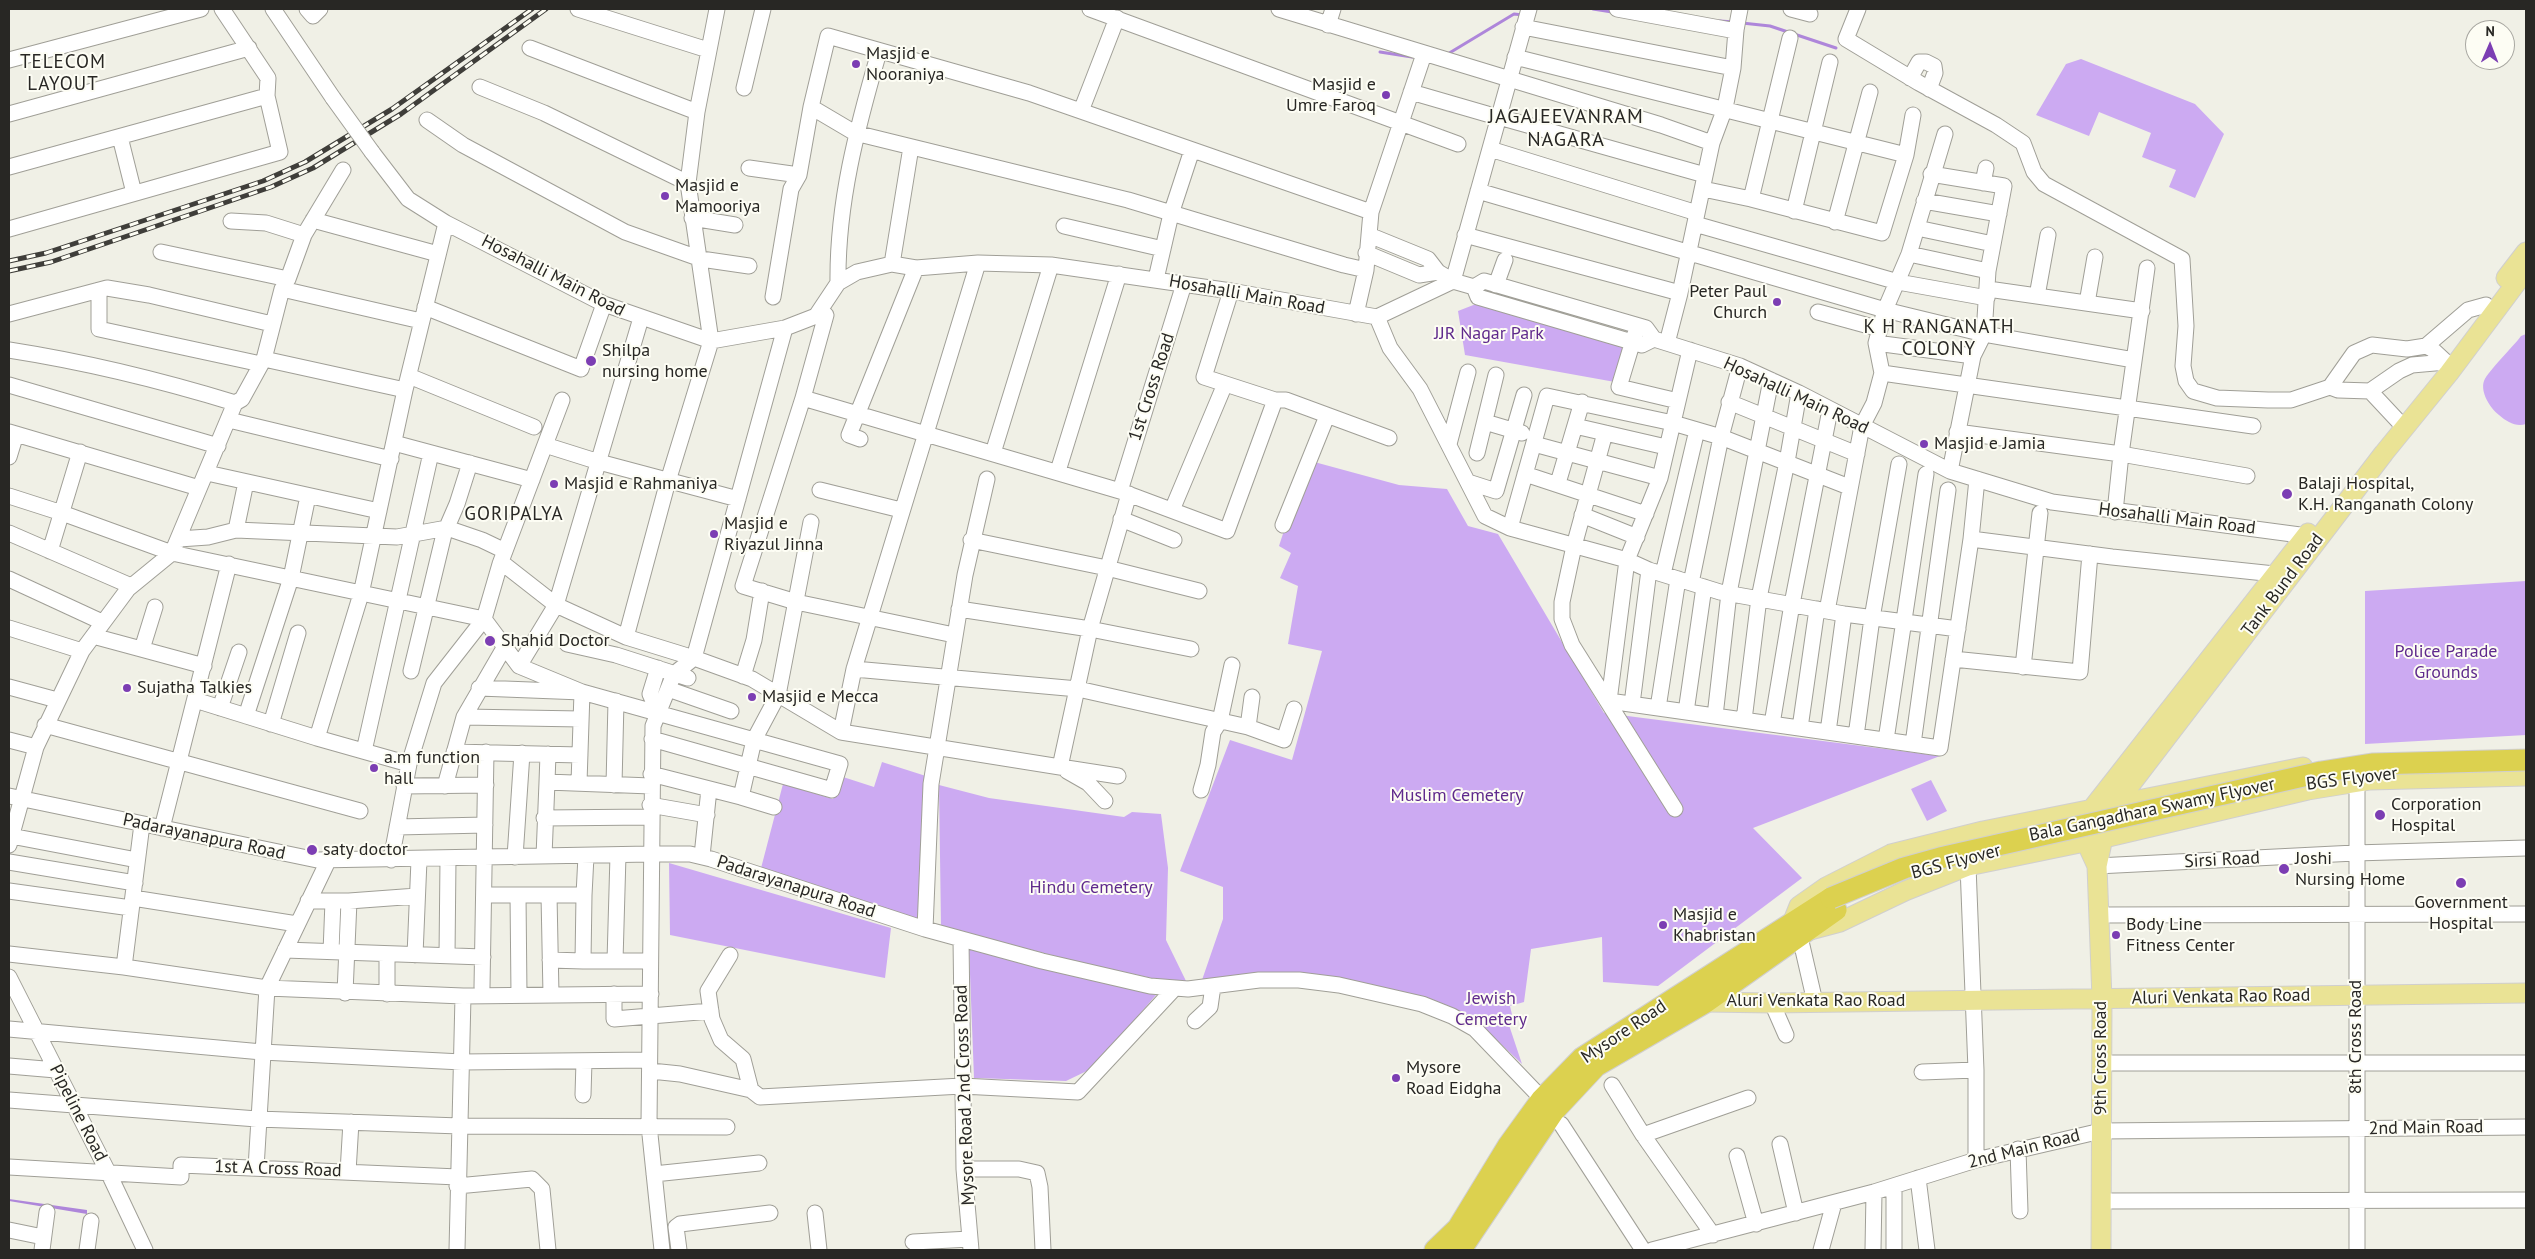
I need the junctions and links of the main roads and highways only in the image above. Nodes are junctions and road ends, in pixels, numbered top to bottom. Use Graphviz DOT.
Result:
graph roads {
  1 [pos="2526,252"];
  2 [pos="2526,270"];
  3 [pos="2312,537"];
  4 [pos="2282,575"];
  5 [pos="2526,753"];
  6 [pos="2526,760"];
  7 [pos="2526,770"];
  8 [pos="2526,776"];
  9 [pos="2132,782"];
  10 [pos="2136,801"];
  11 [pos="2113,806"];
  12 [pos="2091,810"];
  13 [pos="2095,840"];
  14 [pos="1834,904"];
  15 [pos="1801,929"];
  16 [pos="2526,993"];
  17 [pos="2102,999"];
  18 [pos="1706,1002"];
  19 [pos="1552,1111"];
  20 [pos="1466,1248"];
  21 [pos="1435,1250"];
  22 [pos="2101,1250"];
  1 -- 3 [label="main road"];
  2 -- 3 [label="main road, Tank Bund Road"];
  3 -- 4 [label="main road, Tank Bund Road"];
  4 -- 9 [label="main road, Tank Bund Road"];
  4 -- 12 [label="main road"];
  5 -- 10 [label="main road"];
  6 -- 14 [label="highway, Bala Gangadhara Swamy Flyover, bridge"];
  7 -- 14 [label="highway, BGS Flyover"];
  8 -- 13 [label="main road"];
  9 -- 10 [label="main road"];
  9 -- 11 [label="main road, Tank Bund Road"];
  10 -- 11 [label="main road"];
  11 -- 12 [label="main road"];
  11 -- 13 [label="main road"];
  12 -- 13 [label="main road"];
  12 -- 15 [label="main road"];
  13 -- 15 [label="main road"];
  13 -- 17 [label="main road, 9th Cross Road"];
  14 -- 15 [label="highway, Bala Gangadhara Swamy Flyover"];
  15 -- 18 [label="highway, Mysore Road"];
  15 -- 19 [label="highway, Mysore Road"];
  16 -- 17 [label="main road, Aluri Venkata Rao Road"];
  17 -- 18 [label="main road, Aluri Venkata Rao Road"];
  17 -- 22 [label="main road, 9th Cross Road"];
  18 -- 19 [label="highway, Mysore Road"];
  19 -- 20 [label="highway, Mysore Road"];
  19 -- 21 [label="highway, Mysore Road"];
}
